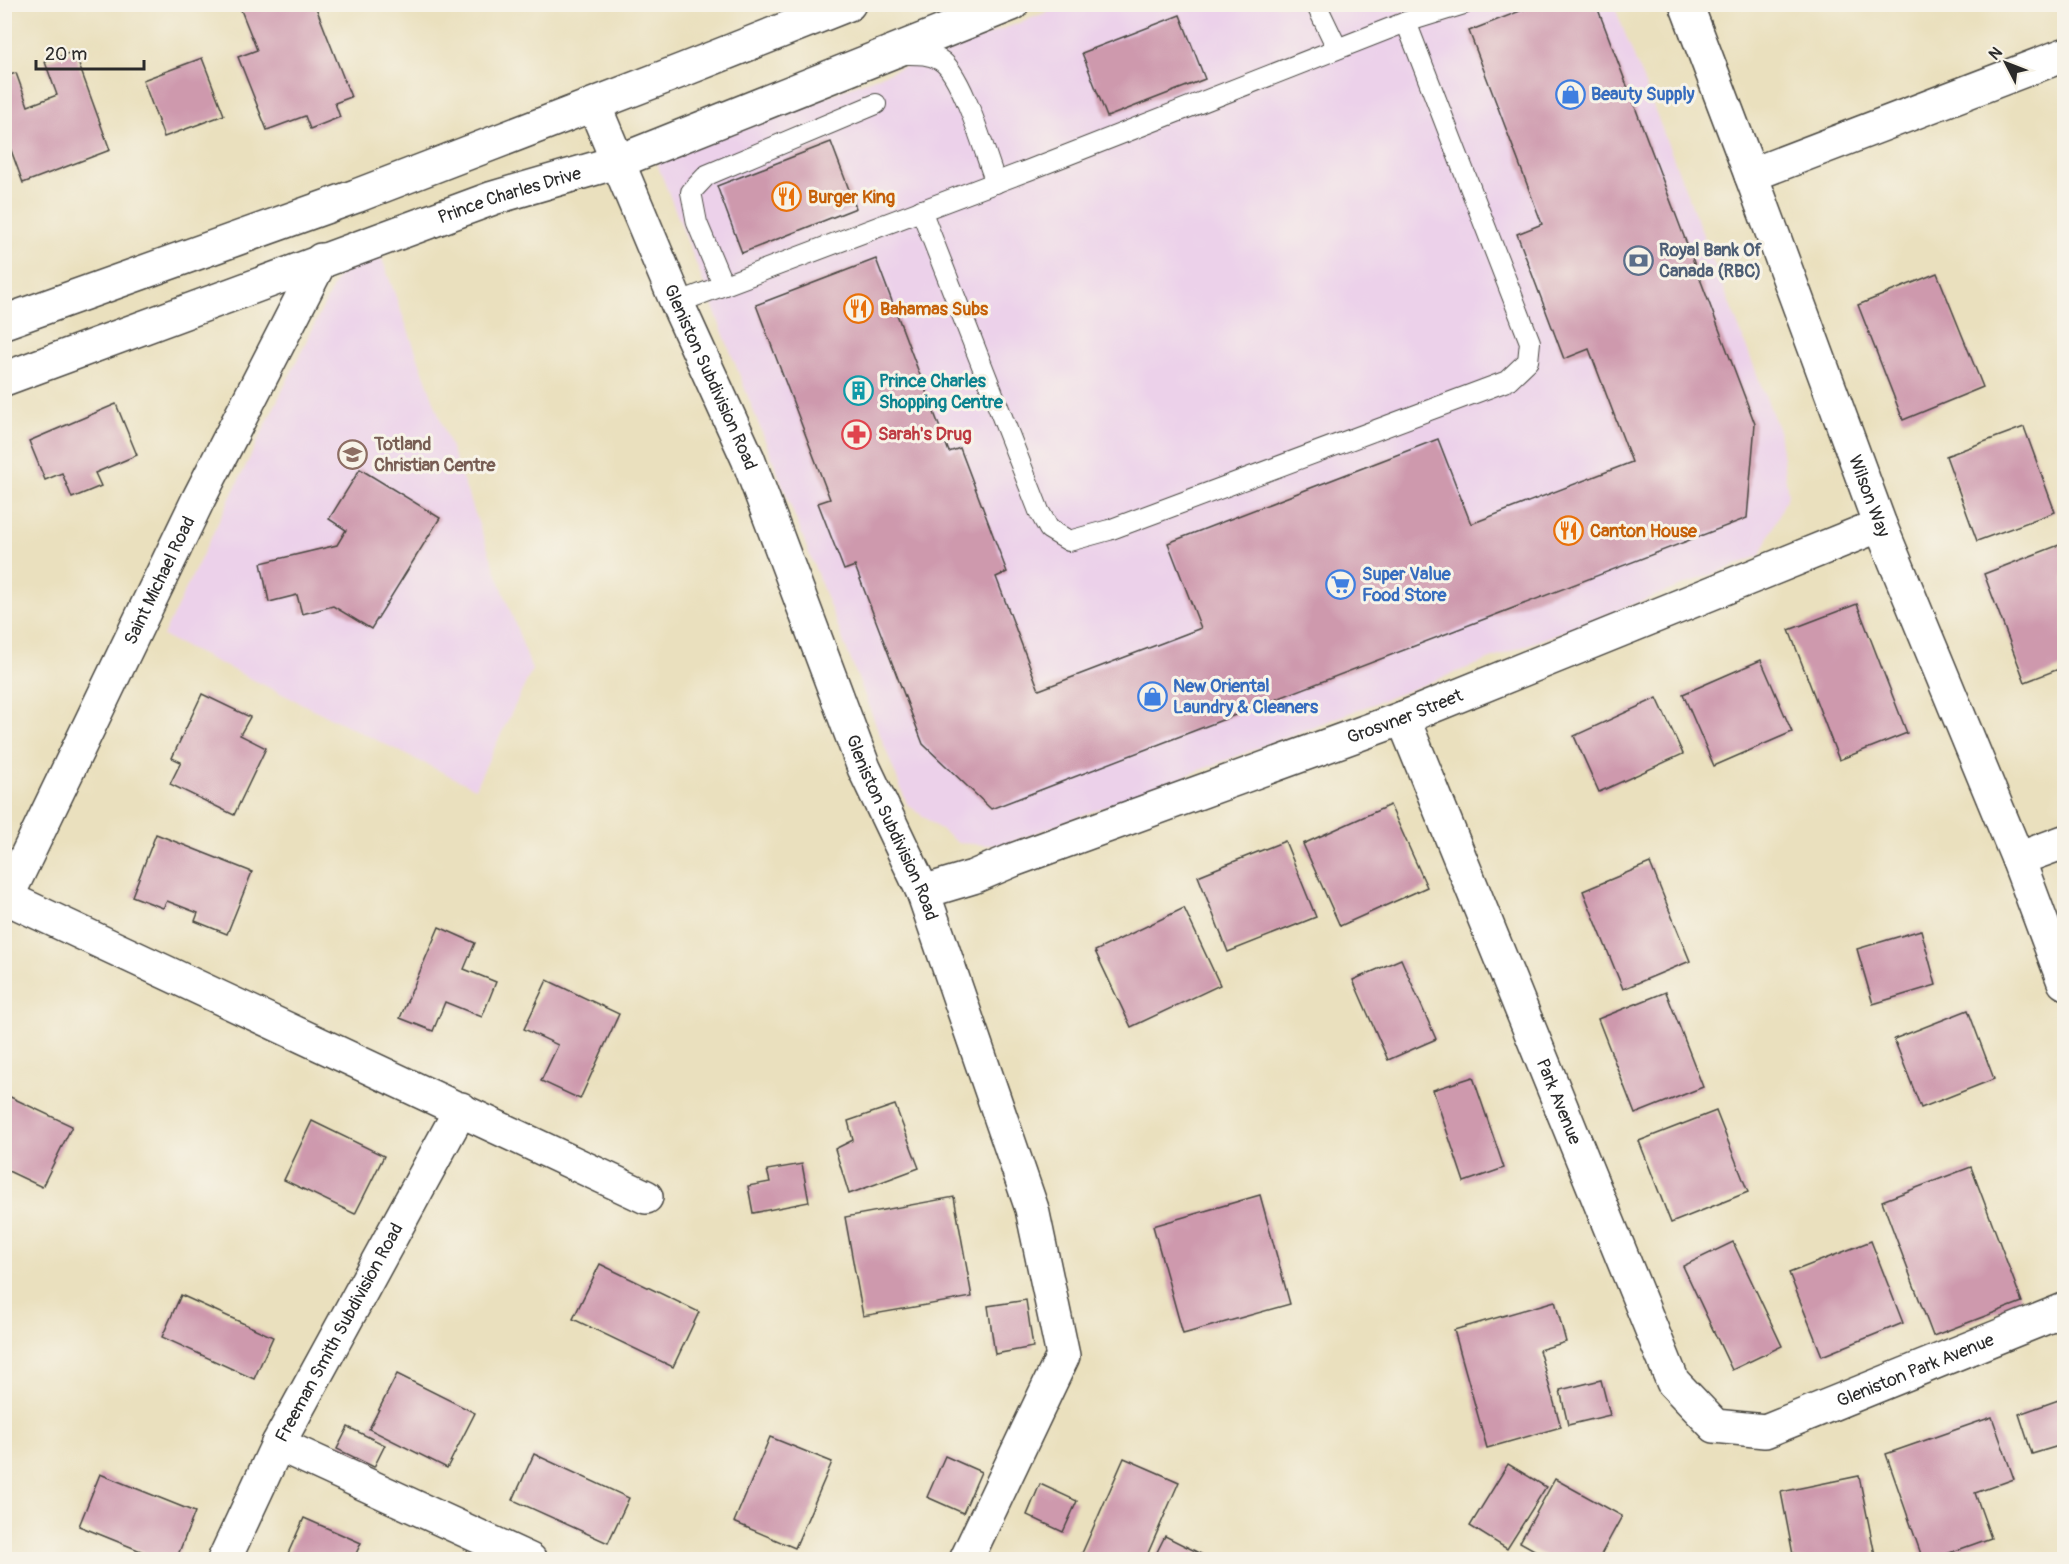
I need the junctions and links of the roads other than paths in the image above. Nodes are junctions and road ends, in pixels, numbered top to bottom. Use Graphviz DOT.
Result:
graph roads {
  1 [pos="849,4"];
  2 [pos="1012,4"];
  3 [pos="1316,4"];
  4 [pos="1464,4"];
  5 [pos="1686,4"];
  6 [pos="1406,22"];
  7 [pos="1337,48"];
  8 [pos="887,54"];
  9 [pos="2064,55"];
  10 [pos="876,104"];
  11 [pos="594,105"];
  12 [pos="617,162"];
  13 [pos="1751,175"];
  14 [pos="996,183"];
  15 [pos="921,210"];
  16 [pos="321,260"];
  17 [pos="723,285"];
  18 [pos="676,303"];
  19 [pos="4,321"];
  20 [pos="4,379"];
  21 [pos="1880,525"];
  22 [pos="1403,718"];
  23 [pos="2064,842"];
  24 [pos="2018,859"];
  25 [pos="923,892"];
  26 [pos="6,901"];
  27 [pos="2064,982"];
  28 [pos="461,1109"];
  29 [pos="646,1197"];
  30 [pos="2064,1310"];
  31 [pos="1765,1431"];
  32 [pos="278,1444"];
  33 [pos="224,1560"];
  34 [pos="530,1560"];
  35 [pos="966,1560"];
  1 -- 11 [label="main road"];
  2 -- 8 [label="main road, Prince Charles Drive"];
  3 -- 7 [label="lane"];
  4 -- 6 [label="lane"];
  5 -- 13 [label="main road, Wilson Way"];
  6 -- 7 [label="lane"];
  6 -- 15 [label="lane"];
  7 -- 14 [label="lane"];
  8 -- 12 [label="main road, Prince Charles Drive"];
  8 -- 14 [label="lane"];
  9 -- 13 [label="main road"];
  10 -- 17 [label="lane"];
  11 -- 12 [label="main road, Gleniston Subdivision Road"];
  11 -- 19 [label="main road"];
  12 -- 16 [label="main road, Prince Charles Drive"];
  12 -- 18 [label="main road, Gleniston Subdivision Road"];
  13 -- 21 [label="main road, Wilson Way"];
  14 -- 15 [label="lane"];
  15 -- 17 [label="lane"];
  16 -- 20 [label="main road, Prince Charles Drive"];
  16 -- 26 [label="main road, Saint Michael Road"];
  17 -- 18 [label="lane"];
  18 -- 25 [label="main road, Gleniston Subdivision Road"];
  21 -- 22 [label="main road, Grosvner Street"];
  21 -- 24 [label="main road, Wilson Way"];
  22 -- 25 [label="main road, Grosvner Street"];
  22 -- 31 [label="main road, Park Avenue"];
  23 -- 24 [label="main road"];
  24 -- 27 [label="main road, Wilson Way"];
  25 -- 35 [label="main road, Gleniston Subdivision Road"];
  26 -- 28 [label="main road"];
  28 -- 29 [label="main road"];
  28 -- 32 [label="main road, Freeman Smith Subdivision Road"];
  30 -- 31 [label="main road, Gleniston Park Avenue"];
  32 -- 33 [label="main road, Freeman Smith Subdivision Road"];
  32 -- 34 [label="main road"];
}
